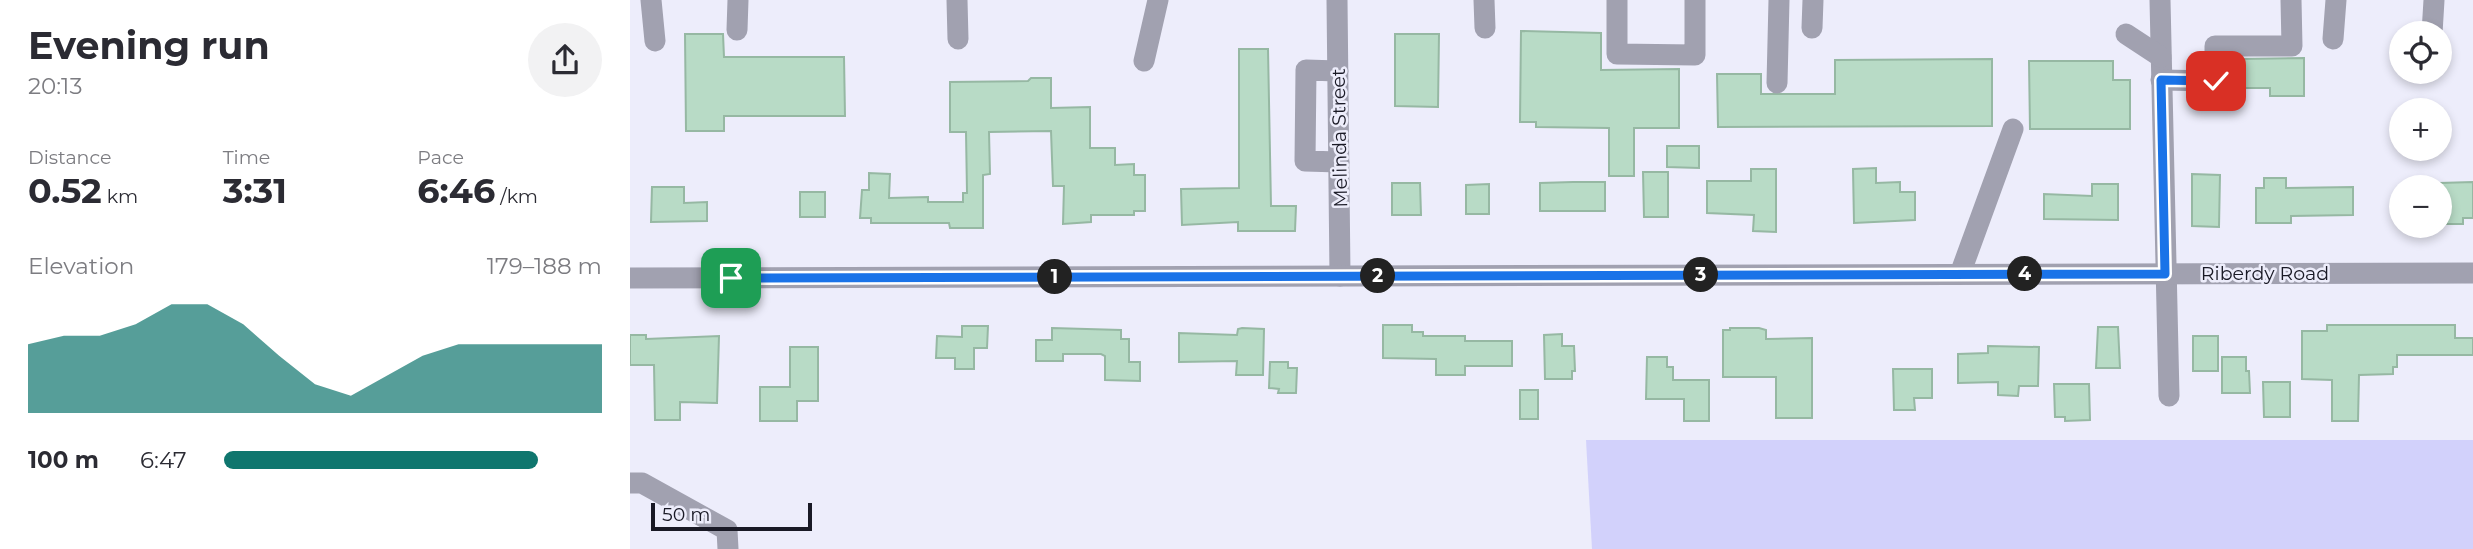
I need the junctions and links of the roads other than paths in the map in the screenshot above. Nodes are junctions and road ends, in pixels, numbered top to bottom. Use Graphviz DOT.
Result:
graph roads {
  1 [pos="651,0"];
  2 [pos="738,0"];
  3 [pos="957,0"];
  4 [pos="1158,0"];
  5 [pos="1337,0"];
  6 [pos="1484,0"];
  7 [pos="1617,0"];
  8 [pos="1695,0"];
  9 [pos="1779,0"];
  10 [pos="1813,0"];
  11 [pos="2160,0"];
  12 [pos="2291,0"];
  13 [pos="2336,0"];
  14 [pos="2434,0"];
  15 [pos="2433,21"];
  16 [pos="1485,28"];
  17 [pos="1812,28"];
  18 [pos="737,30"];
  19 [pos="2126,34"];
  20 [pos="2333,39"];
  21 [pos="958,40"];
  22 [pos="655,41"];
  23 [pos="2161,57"];
  24 [pos="1144,61"];
  25 [pos="1338,71"];
  26 [pos="2161,80"];
  27 [pos="1777,83"];
  28 [pos="2013,129"];
  29 [pos="1339,162"];
  30 [pos="2473,273"];
  31 [pos="1960,274"];
  32 [pos="2165,274"];
  33 [pos="1340,276"];
  34 [pos="630,278"];
  35 [pos="2169,396"];
  36 [pos="630,483"];
  37 [pos="728,549"];
  1 -- 22 [label="street"];
  2 -- 18 [label="street"];
  3 -- 21 [label="street"];
  4 -- 24 [label="street"];
  5 -- 25 [label="street, Melinda Street"];
  6 -- 16 [label="street"];
  7 -- 8 [label="street"];
  9 -- 27 [label="street"];
  10 -- 17 [label="street"];
  11 -- 23 [label="street"];
  12 -- 26 [label="street"];
  13 -- 20 [label="street"];
  14 -- 15 [label="street"];
  19 -- 23 [label="street"];
  23 -- 26 [label="street"];
  25 -- 29 [label="street, Melinda Street"];
  25 -- 29 [label="street"];
  26 -- 32 [label="street"];
  28 -- 31 [label="street"];
  29 -- 33 [label="street, Melinda Street"];
  30 -- 32 [label="street, Riberdy Road"];
  31 -- 32 [label="street, Riberdy Road"];
  31 -- 33 [label="street, Riberdy Road"];
  32 -- 35 [label="street"];
  33 -- 34 [label="street, Riberdy Road"];
  36 -- 37 [label="street"];
}
